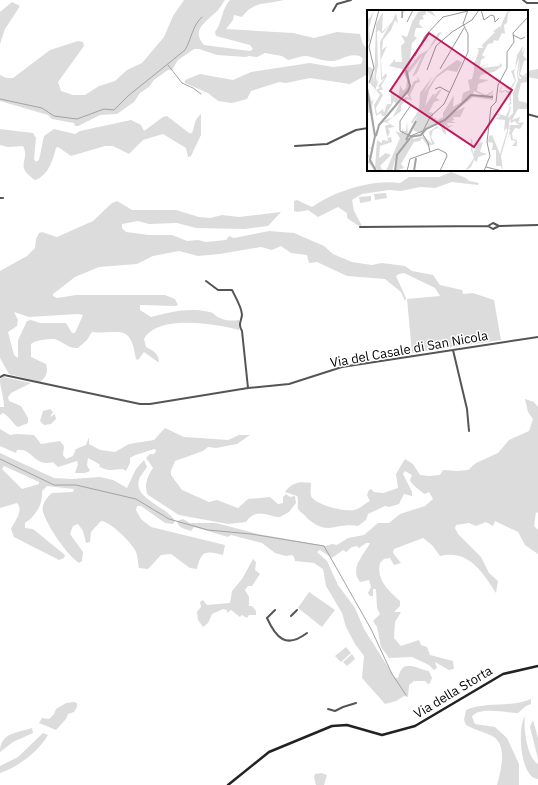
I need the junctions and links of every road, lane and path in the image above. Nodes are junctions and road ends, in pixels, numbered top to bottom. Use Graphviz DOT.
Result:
graph roads {
  1 [pos="351,0"];
  2 [pos="523,0"];
  3 [pos="538,3"];
  4 [pos="333,11"];
  5 [pos="528,114"];
  6 [pos="538,117"];
  7 [pos="367,128"];
  8 [pos="295,146"];
  9 [pos="538,225"];
  10 [pos="488,226"];
  11 [pos="499,226"];
  12 [pos="360,228"];
  13 [pos="206,282"];
  14 [pos="538,337"];
  15 [pos="454,350"];
  16 [pos="0,377"];
  17 [pos="248,388"];
  18 [pos="469,431"];
  19 [pos="275,610"];
  20 [pos="297,610"];
  21 [pos="291,616"];
  22 [pos="306,633"];
  23 [pos="538,666"];
  24 [pos="356,703"];
  25 [pos="328,709"];
  26 [pos="228,785"];
  1 -- 4 [label="street"];
  2 -- 3 [label="street"];
  5 -- 6 [label="street"];
  7 -- 8 [label="street"];
  9 -- 11 [label="street"];
  10 -- 11 [label="street"];
  10 -- 11 [label="street"];
  10 -- 12 [label="street"];
  13 -- 17 [label="street"];
  14 -- 15 [label="street, Via del Casale di San Nicola"];
  15 -- 17 [label="street, Via del Casale di San Nicola"];
  15 -- 18 [label="street"];
  16 -- 17 [label="street, Via del Casale di San Nicola"];
  19 -- 22 [label="street"];
  20 -- 21 [label="street"];
  23 -- 26 [label="main road, Via della Storta"];
  24 -- 25 [label="street"];
}
